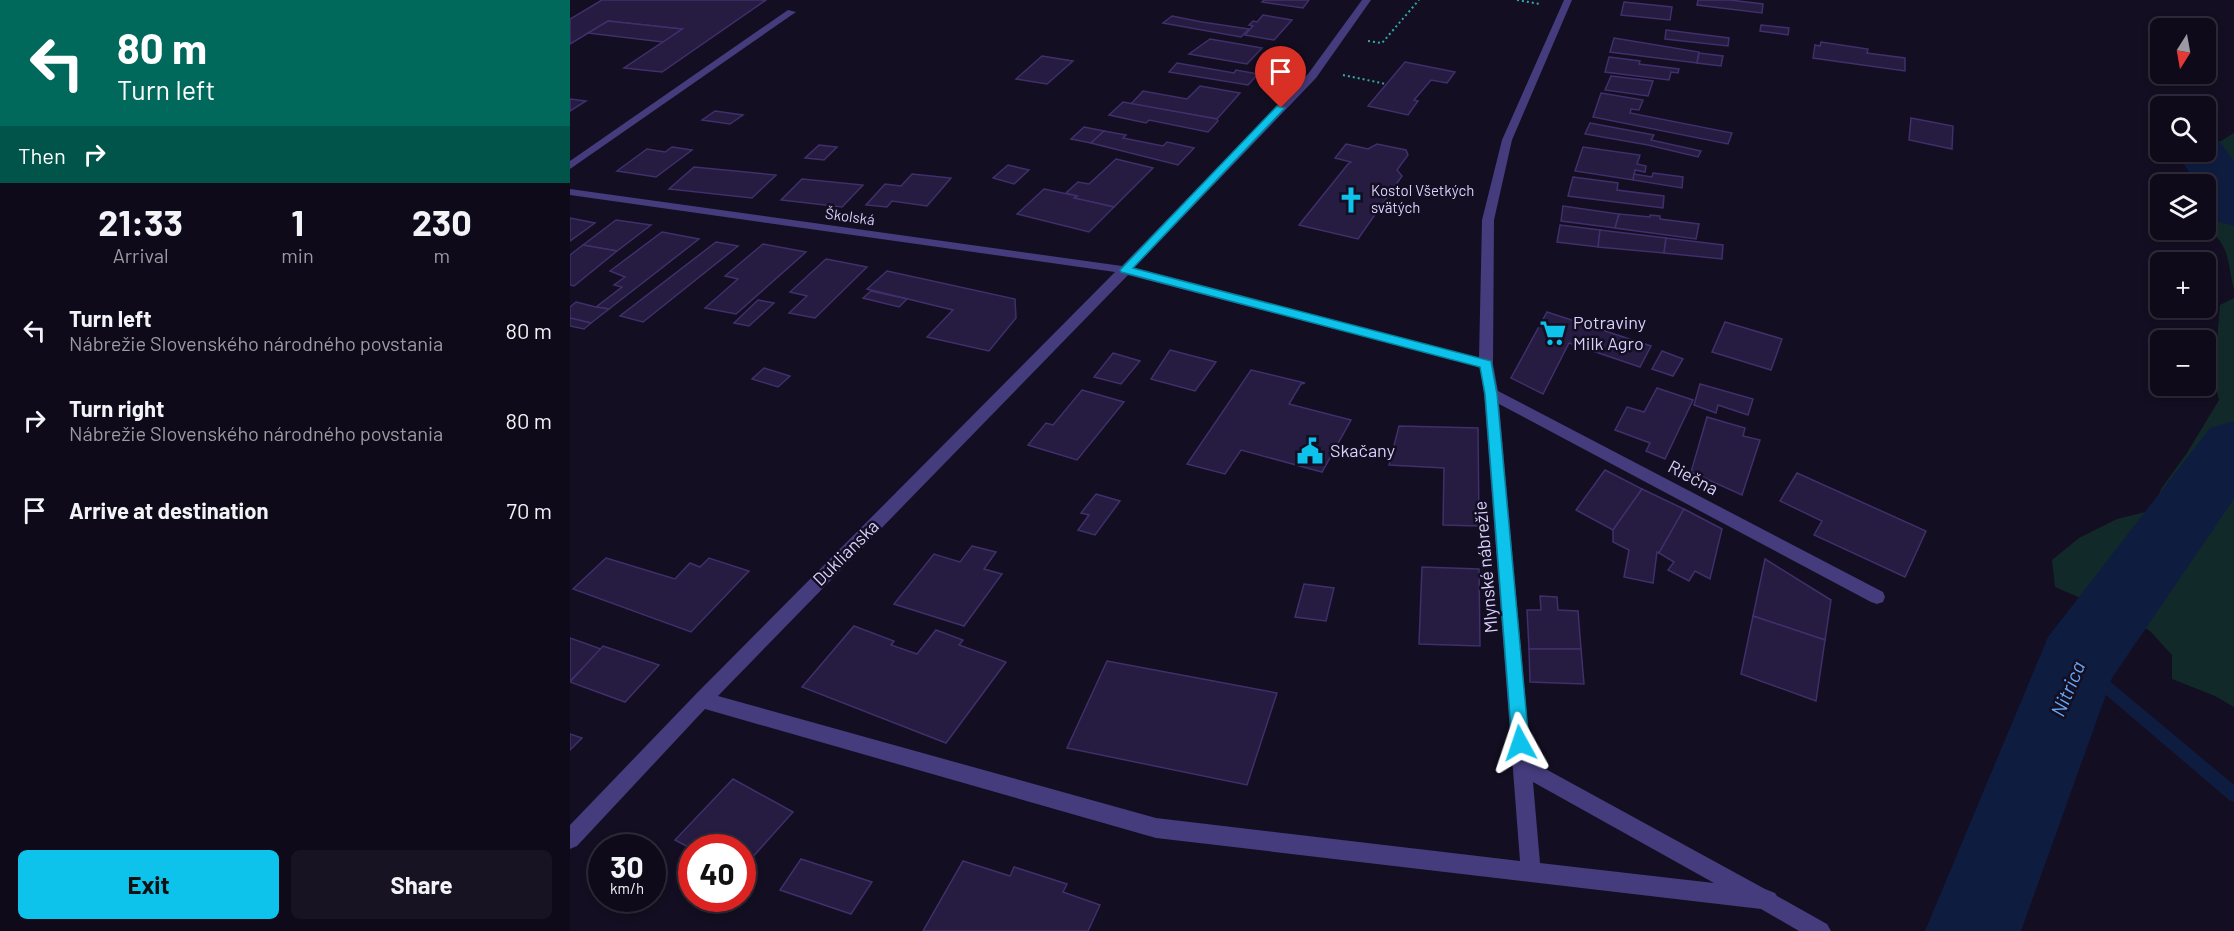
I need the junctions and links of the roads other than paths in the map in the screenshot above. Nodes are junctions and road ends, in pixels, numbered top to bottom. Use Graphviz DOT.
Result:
graph roads {
  1 [pos="1367,0"];
  2 [pos="1568,0"];
  3 [pos="791,12"];
  4 [pos="570,166"];
  5 [pos="570,192"];
  6 [pos="1125,270"];
  7 [pos="1486,364"];
  8 [pos="1491,394"];
  9 [pos="1877,597"];
  10 [pos="702,700"];
  11 [pos="1522,766"];
  12 [pos="570,839"];
  13 [pos="1531,872"];
  14 [pos="1768,900"];
  15 [pos="1820,931"];
  1 -- 6 [label="street, Duklianska"];
  2 -- 7 [label="street, Mlynské nábrežie"];
  3 -- 4 [label="street"];
  5 -- 6 [label="street, Školská"];
  6 -- 7 [label="street, Školská"];
  6 -- 10 [label="street, Duklianska"];
  7 -- 8 [label="street, Mlynské nábrežie"];
  8 -- 9 [label="street, Riečna"];
  8 -- 11 [label="street, Mlynské nábrežie"];
  10 -- 12 [label="street, Duklianska"];
  10 -- 13 [label="street"];
  11 -- 13 [label="street, Mlynské nábrežie"];
  11 -- 14 [label="street"];
  13 -- 14 [label="street"];
  14 -- 15 [label="street"];
}
